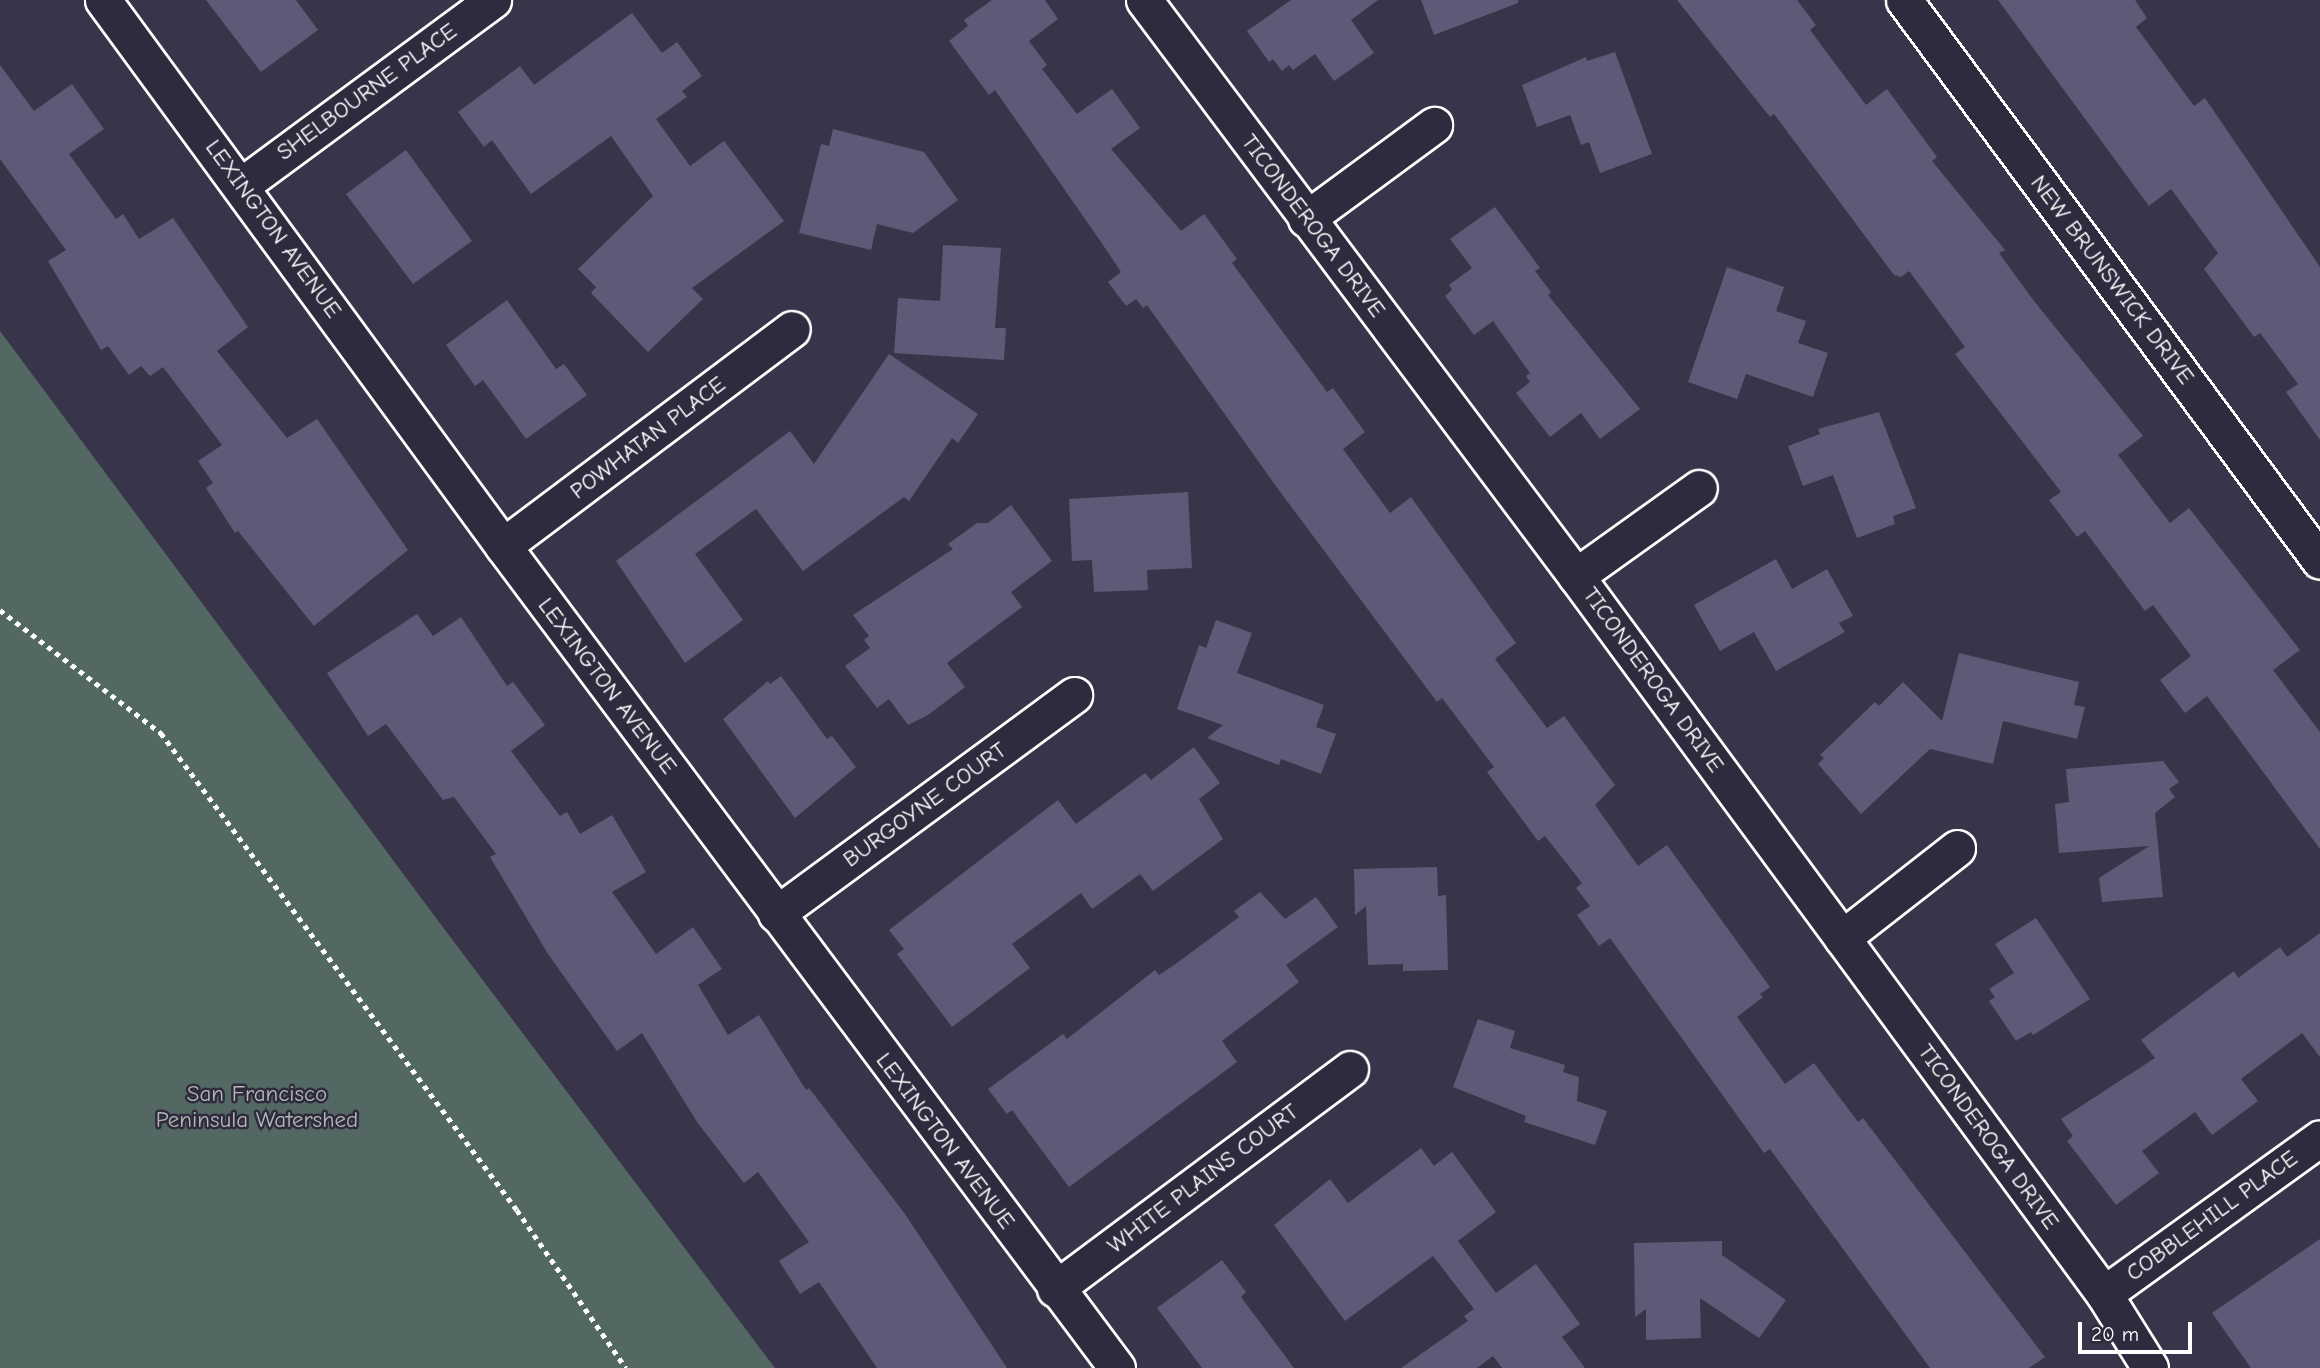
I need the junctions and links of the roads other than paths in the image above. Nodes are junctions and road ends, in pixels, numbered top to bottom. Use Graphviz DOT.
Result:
graph roads {
  1 [pos="103,0"];
  2 [pos="493,0"];
  3 [pos="1144,0"];
  4 [pos="1904,0"];
  5 [pos="1434,125"];
  6 [pos="242,185"];
  7 [pos="1306,219"];
  8 [pos="792,329"];
  9 [pos="1699,488"];
  10 [pos="2314,542"];
  11 [pos="503,546"];
  12 [pos="1576,576"];
  13 [pos="1074,695"];
  14 [pos="1957,848"];
  15 [pos="776,914"];
  16 [pos="1842,938"];
  17 [pos="1350,1069"];
  18 [pos="2320,1138"];
  19 [pos="1055,1289"];
  20 [pos="2104,1294"];
  21 [pos="1117,1368"];
  22 [pos="2150,1368"];
  1 -- 6 [label="street, LEXINGTON AVENUE"];
  2 -- 6 [label="street, SHELBOURNE PLACE"];
  3 -- 7 [label="street, TICONDEROGA DRIVE"];
  4 -- 10 [label="street, NEW BRUNSWICK DRIVE"];
  5 -- 7 [label="street"];
  6 -- 11 [label="street, LEXINGTON AVENUE"];
  7 -- 12 [label="street, TICONDEROGA DRIVE"];
  8 -- 11 [label="street, POWHATAN PLACE"];
  9 -- 12 [label="street"];
  11 -- 15 [label="street, LEXINGTON AVENUE"];
  12 -- 16 [label="street, TICONDEROGA DRIVE"];
  13 -- 15 [label="street, BURGOYNE COURT"];
  14 -- 16 [label="street"];
  15 -- 19 [label="street, LEXINGTON AVENUE"];
  16 -- 20 [label="street, TICONDEROGA DRIVE"];
  17 -- 19 [label="street, WHITE PLAINS COURT"];
  18 -- 20 [label="street, COBBLEHILL PLACE"];
  19 -- 21 [label="street, LEXINGTON AVENUE"];
  20 -- 22 [label="street, TICONDEROGA DRIVE"];
}
